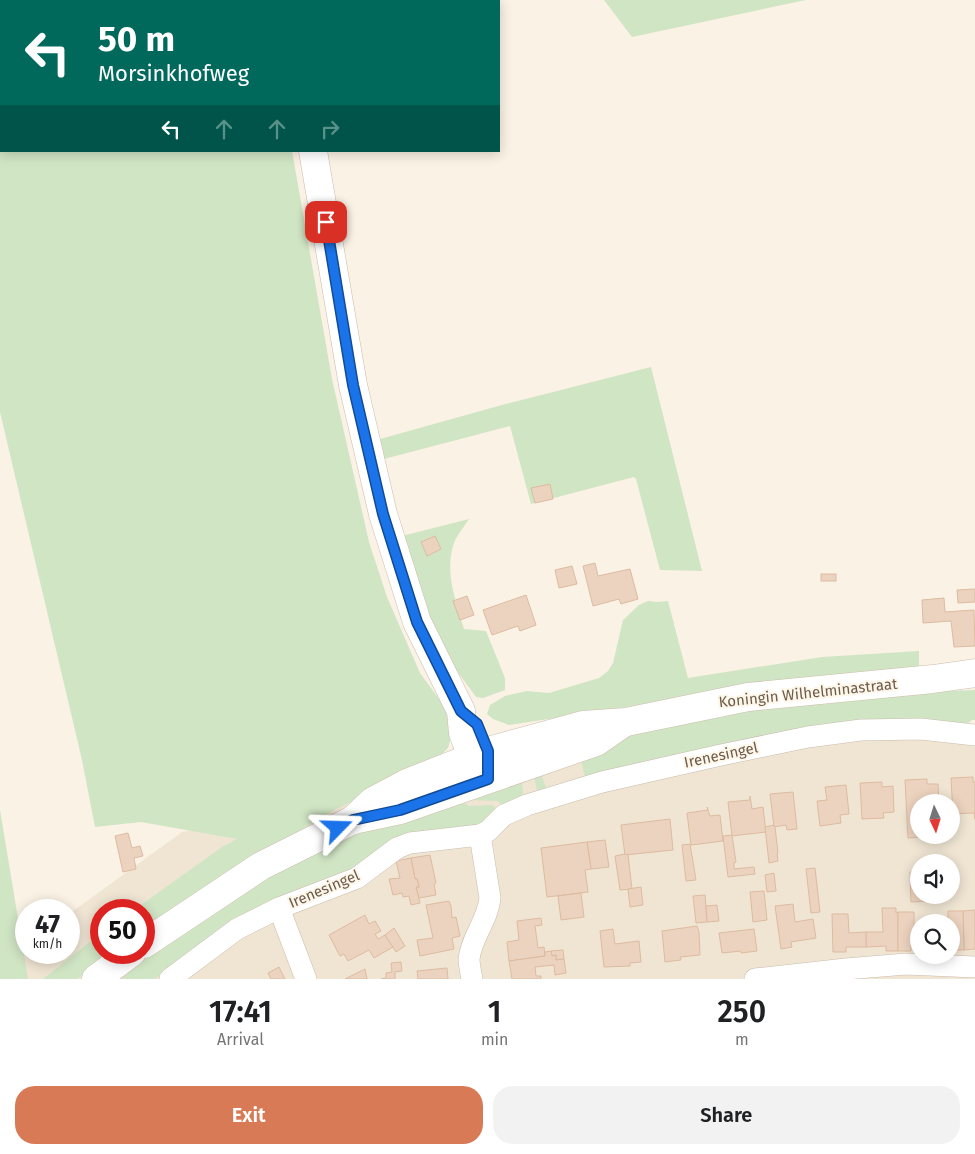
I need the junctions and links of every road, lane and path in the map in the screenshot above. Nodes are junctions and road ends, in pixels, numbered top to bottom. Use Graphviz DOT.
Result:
graph roads {
  1 [pos="313,152"];
  2 [pos="975,673"];
  3 [pos="933,679"];
  4 [pos="975,685"];
  5 [pos="626,722"];
  6 [pos="975,736"];
  7 [pos="480,754"];
  8 [pos="488,779"];
  9 [pos="353,820"];
  10 [pos="480,835"];
  11 [pos="279,908"];
  12 [pos="155,937"];
  13 [pos="116,964"];
  14 [pos="975,967"];
  15 [pos="96,979"];
  16 [pos="170,979"];
  17 [pos="306,979"];
  18 [pos="472,979"];
  19 [pos="755,979"];
  1 -- 7 [label="main road"];
  2 -- 3 [label="main road, Koningin Wilhelminastraat"];
  3 -- 4 [label="main road, Koningin Wilhelminastraat"];
  3 -- 5 [label="main road, Koningin Wilhelminastraat"];
  5 -- 7 [label="main road, Koningin Wilhelminastraat"];
  5 -- 8 [label="main road, Koningin Wilhelminastraat"];
  6 -- 10 [label="street, Irenesingel"];
  7 -- 8 [label="main road"];
  7 -- 9 [label="main road, Koningin Wilhelminastraat"];
  8 -- 9 [label="main road, Koningin Wilhelminastraat"];
  9 -- 12 [label="main road, Koningin Wilhelminastraat"];
  10 -- 11 [label="street, Irenesingel"];
  10 -- 18 [label="street"];
  11 -- 16 [label="street, Irenesingel"];
  11 -- 17 [label="street, Irenesingel"];
  13 -- 15 [label="main road"];
  14 -- 19 [label="street"];
}
